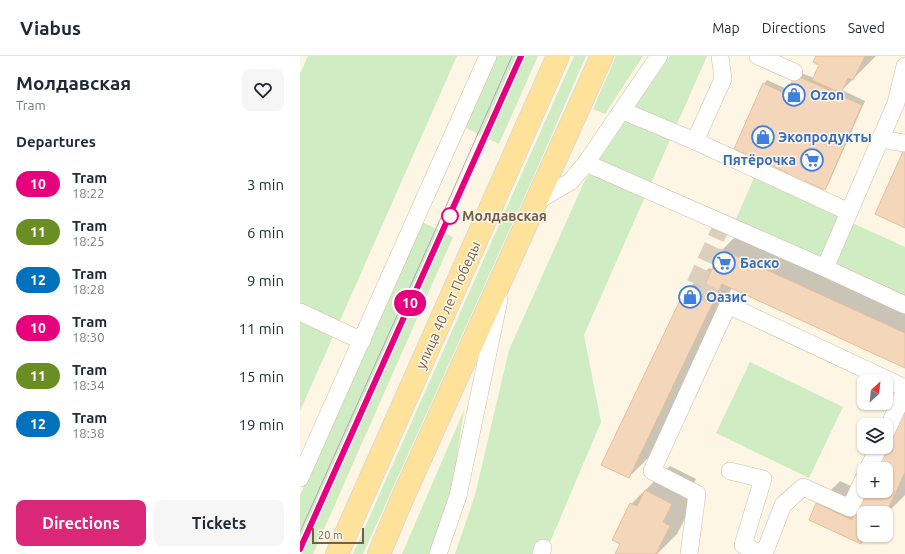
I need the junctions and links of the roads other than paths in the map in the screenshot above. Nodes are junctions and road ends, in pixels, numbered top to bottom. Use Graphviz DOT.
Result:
graph roads {
  1 [pos="488,56"];
  2 [pos="558,56"];
  3 [pos="602,56"];
  4 [pos="659,56"];
  5 [pos="720,56"];
  6 [pos="758,56"];
  7 [pos="905,66"];
  8 [pos="794,72"];
  9 [pos="623,111"];
  10 [pos="880,139"];
  11 [pos="695,141"];
  12 [pos="905,142"];
  13 [pos="586,163"];
  14 [pos="537,201"];
  15 [pos="849,212"];
  16 [pos="825,268"];
  17 [pos="504,273"];
  18 [pos="905,305"];
  19 [pos="300,312"];
  20 [pos="362,341"];
  21 [pos="905,388"];
  22 [pos="905,392"];
  23 [pos="893,418"];
  24 [pos="730,471"];
  25 [pos="300,478"];
  26 [pos="857,493"];
  27 [pos="338,554"];
  28 [pos="379,554"];
  29 [pos="438,554"];
  30 [pos="688,554"];
  31 [pos="762,554"];
  1 -- 20 [label="street"];
  2 -- 27 [label="main road, улица 40 лет Победы"];
  3 -- 14 [label="main road"];
  4 -- 9 [label="street"];
  5 -- 11 [label="street"];
  6 -- 8 [label="street"];
  7 -- 10 [label="street"];
  9 -- 11 [label="street"];
  9 -- 13 [label="street"];
  10 -- 12 [label="street"];
  10 -- 15 [label="street"];
  11 -- 15 [label="street"];
  13 -- 14 [label="street"];
  13 -- 16 [label="street"];
  14 -- 17 [label="main road"];
  15 -- 16 [label="street"];
  16 -- 18 [label="street"];
  17 -- 28 [label="main road"];
  17 -- 29 [label="street"];
  19 -- 20 [label="street"];
  20 -- 25 [label="street"];
  21 -- 30 [label="street"];
  22 -- 23 [label="street"];
  24 -- 31 [label="street"];
  26 -- 31 [label="street"];
}
